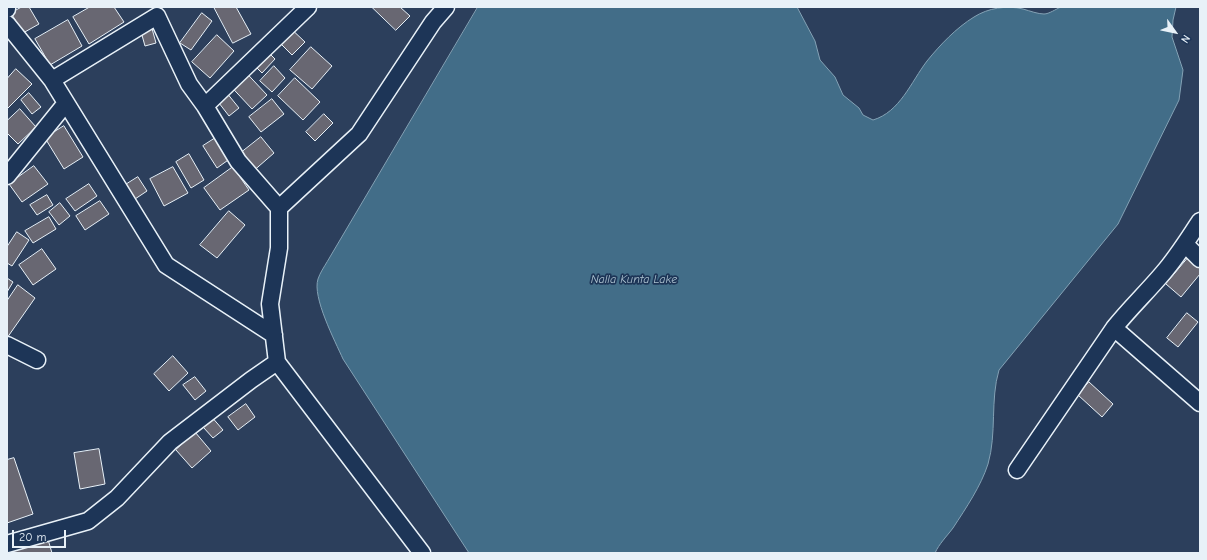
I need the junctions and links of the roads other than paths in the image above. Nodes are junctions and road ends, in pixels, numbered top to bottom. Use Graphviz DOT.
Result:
graph roads {
  1 [pos="308,7"];
  2 [pos="446,7"];
  3 [pos="154,12"];
  4 [pos="7,24"];
  5 [pos="52,80"];
  6 [pos="66,103"];
  7 [pos="205,106"];
  8 [pos="7,176"];
  9 [pos="279,208"];
  10 [pos="1200,221"];
  11 [pos="1185,244"];
  12 [pos="1200,259"];
  13 [pos="1114,328"];
  14 [pos="274,334"];
  15 [pos="7,345"];
  16 [pos="37,360"];
  17 [pos="277,362"];
  18 [pos="1200,404"];
  19 [pos="1016,470"];
  20 [pos="7,544"];
  21 [pos="422,553"];
  1 -- 7 [label="street"];
  2 -- 9 [label="street"];
  3 -- 5 [label="street"];
  3 -- 7 [label="street"];
  4 -- 5 [label="street"];
  5 -- 6 [label="street"];
  6 -- 8 [label="street"];
  6 -- 14 [label="street"];
  7 -- 9 [label="street"];
  9 -- 14 [label="street"];
  10 -- 11 [label="street"];
  11 -- 12 [label="street"];
  11 -- 13 [label="street"];
  13 -- 18 [label="street"];
  13 -- 19 [label="street"];
  14 -- 17 [label="street"];
  15 -- 16 [label="street"];
  17 -- 20 [label="street"];
  17 -- 21 [label="street"];
}
